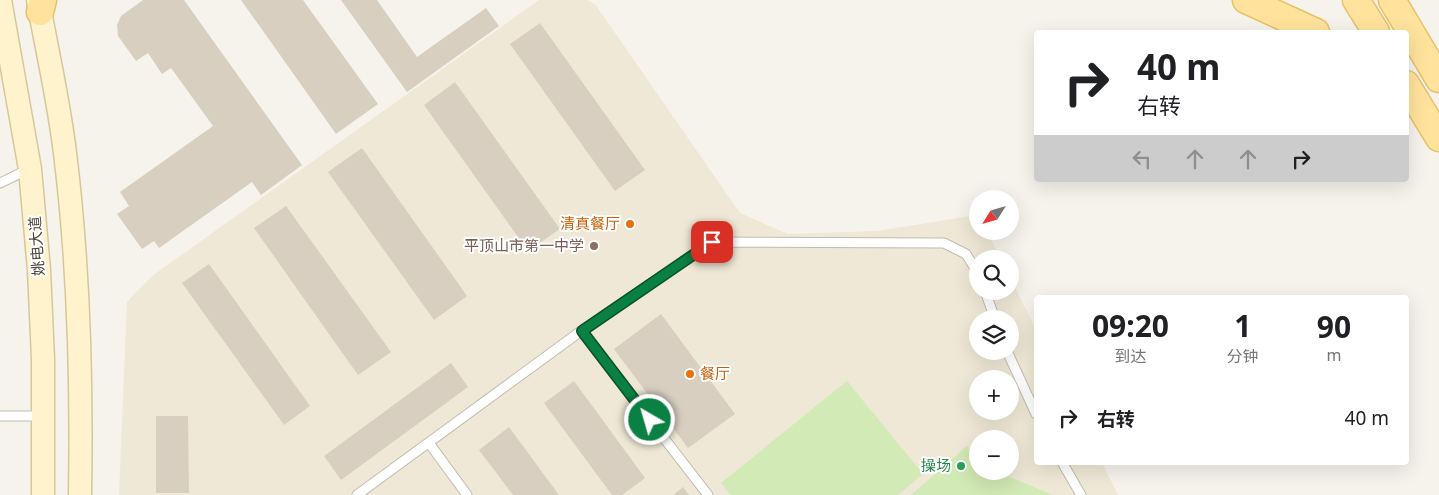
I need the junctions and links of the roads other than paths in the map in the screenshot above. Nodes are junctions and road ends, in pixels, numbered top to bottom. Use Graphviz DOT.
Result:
graph roads {
  1 [pos="0,0"];
  2 [pos="1246,0"];
  3 [pos="1356,0"];
  4 [pos="1392,0"];
  5 [pos="40,4"];
  6 [pos="1312,30"];
  7 [pos="1375,30"];
  8 [pos="1439,79"];
  9 [pos="1409,89"];
  10 [pos="1439,138"];
  11 [pos="30,168"];
  12 [pos="0,183"];
  13 [pos="969,259"];
  14 [pos="582,331"];
  15 [pos="1010,360"];
  16 [pos="1034,410"];
  17 [pos="0,416"];
  18 [pos="44,416"];
  19 [pos="429,442"];
  20 [pos="1064,465"];
  21 [pos="43,495"];
  22 [pos="80,495"];
  23 [pos="357,495"];
  24 [pos="467,495"];
  25 [pos="708,495"];
  26 [pos="1081,495"];
  1 -- 11 [label="main road, 姚电大道"];
  2 -- 6 [label="main road"];
  3 -- 7 [label="main road"];
  4 -- 8 [label="main road"];
  5 -- 22 [label="main road"];
  9 -- 10 [label="main road"];
  11 -- 12 [label="lane"];
  11 -- 18 [label="main road, 姚电大道"];
  13 -- 14 [label="lane"];
  14 -- 19 [label="lane"];
  14 -- 25 [label="lane"];
  15 -- 16 [label="lane"];
  17 -- 18 [label="lane"];
  18 -- 21 [label="main road, 姚电大道"];
  19 -- 23 [label="lane"];
  19 -- 24 [label="lane"];
  20 -- 26 [label="lane"];
}
